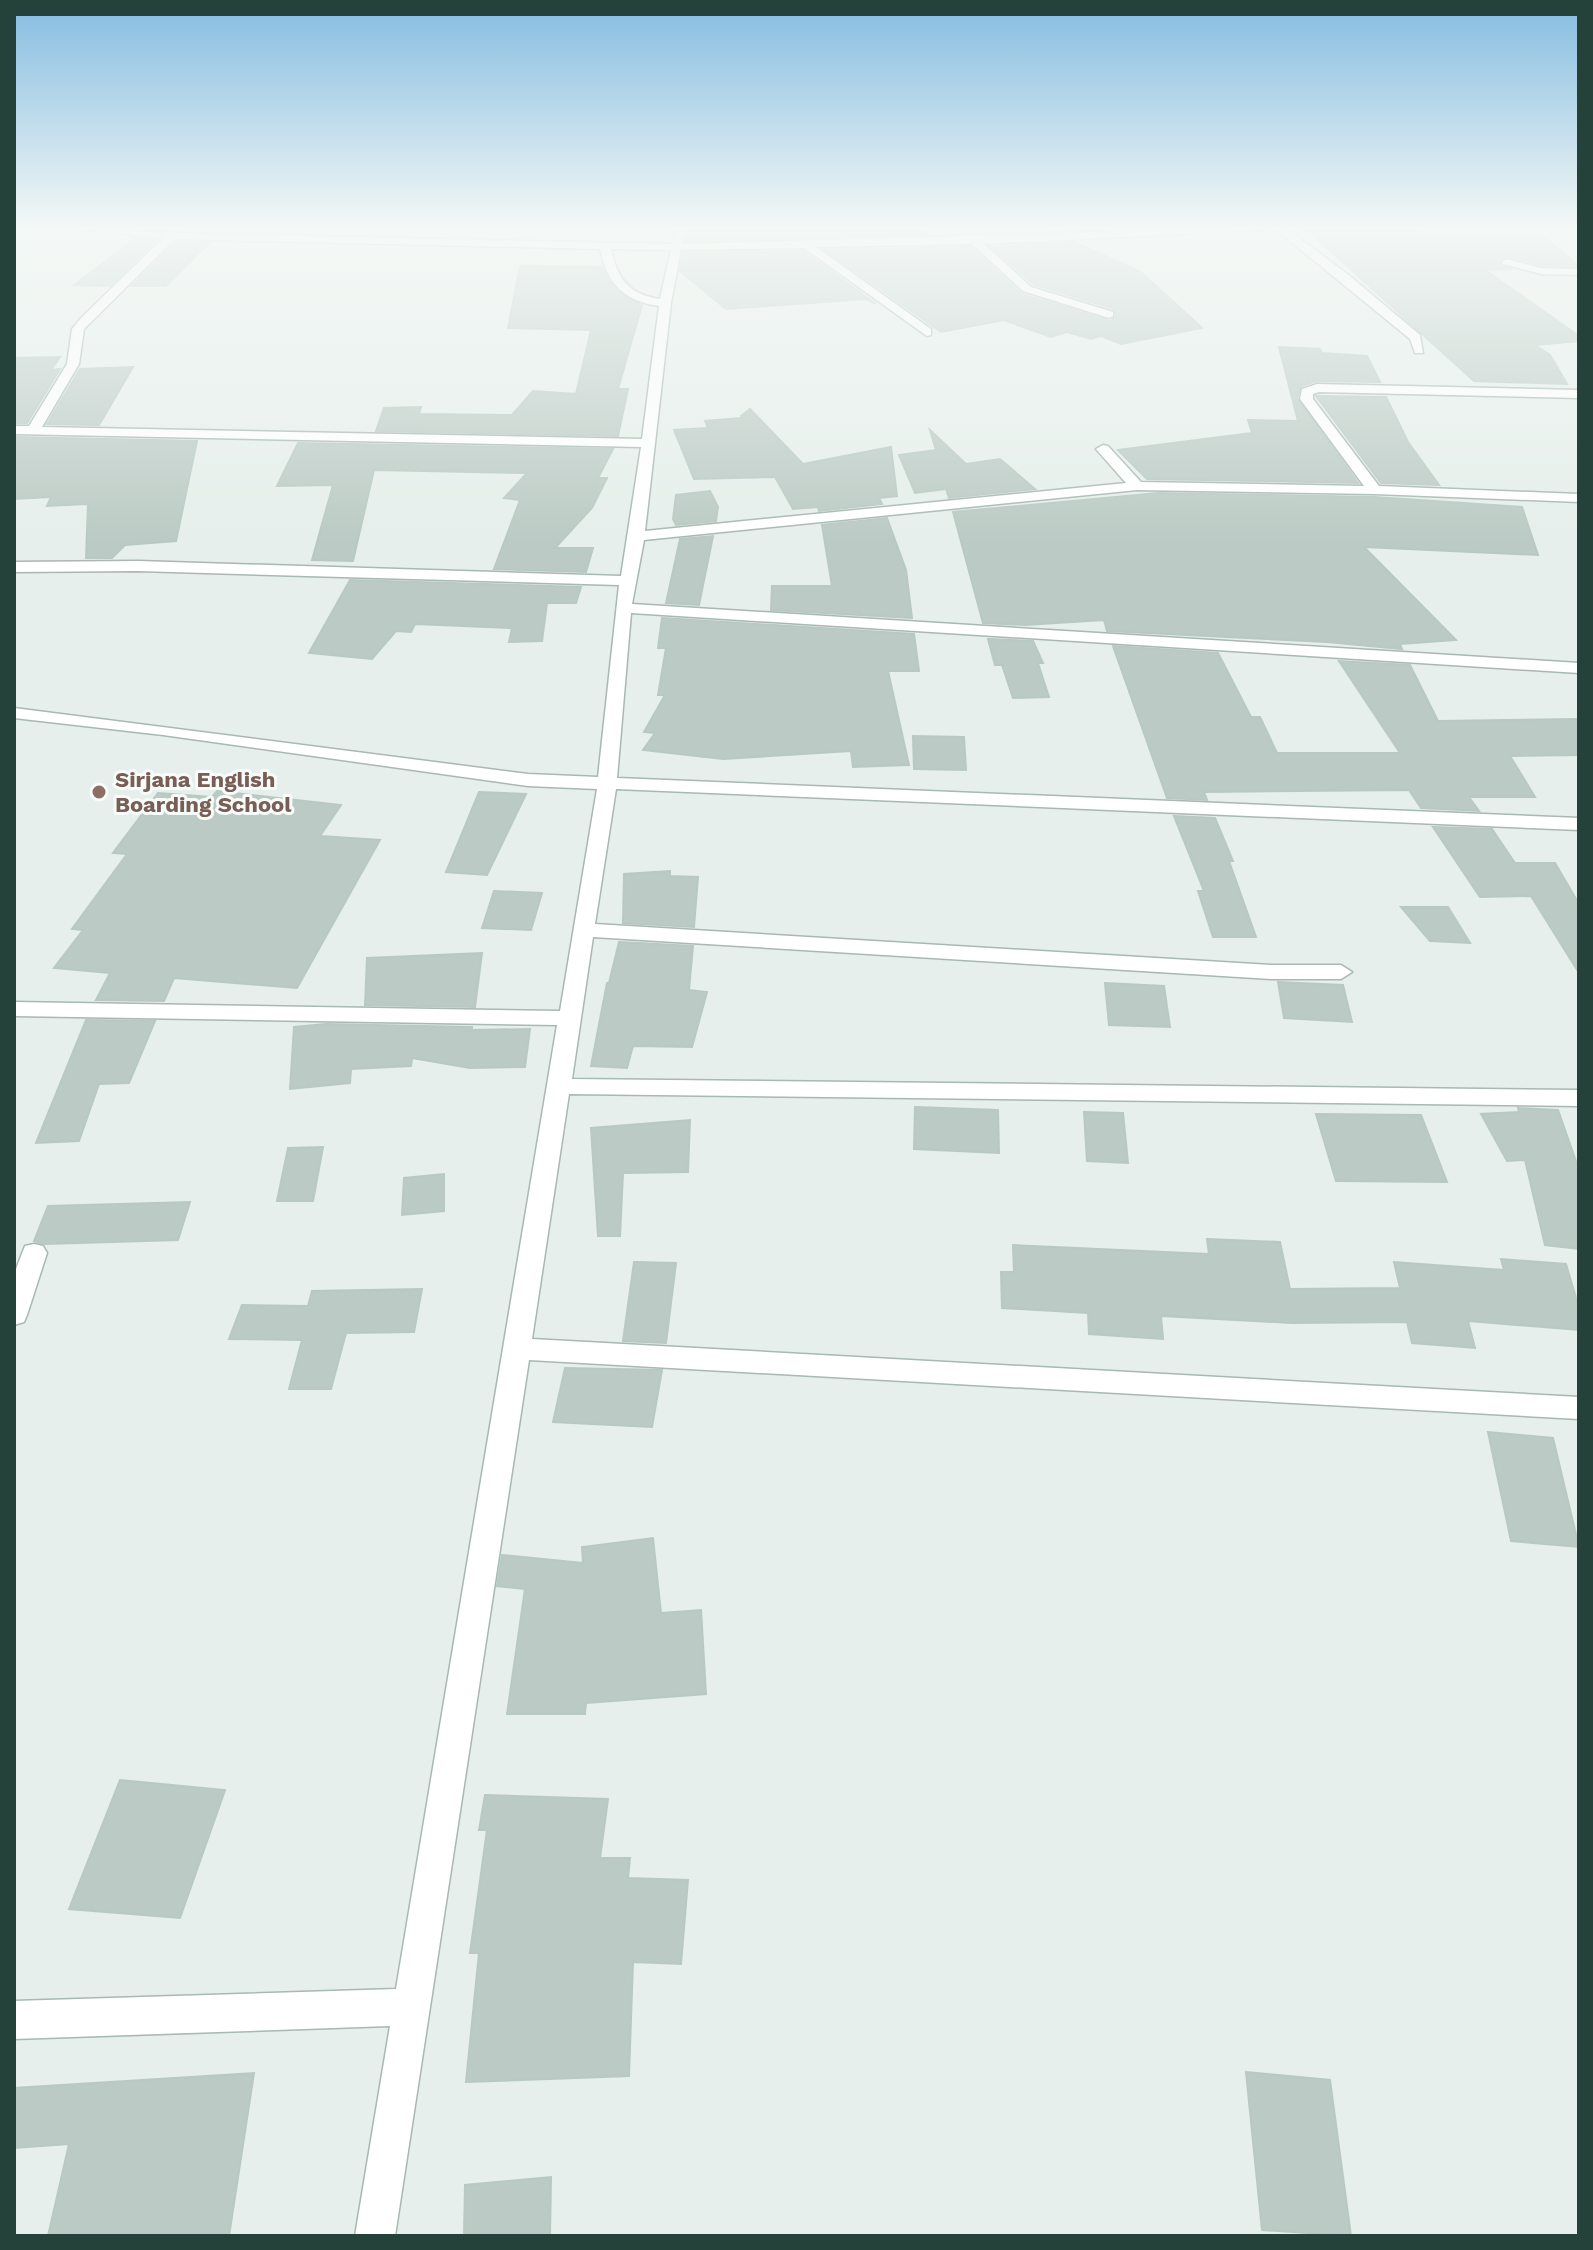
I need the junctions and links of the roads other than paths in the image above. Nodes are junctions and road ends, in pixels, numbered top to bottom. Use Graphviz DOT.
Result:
graph roads {
  1 [pos="78,332"];
  2 [pos="662,332"];
  3 [pos="1409,332"];
  4 [pos="1419,350"];
  5 [pos="1579,394"];
  6 [pos="14,430"];
  7 [pos="33,430"];
  8 [pos="649,443"];
  9 [pos="1103,449"];
  10 [pos="1137,486"];
  11 [pos="1375,490"];
  12 [pos="1579,498"];
  13 [pos="637,536"];
  14 [pos="14,567"];
  15 [pos="628,581"];
  16 [pos="623,608"];
  17 [pos="1579,668"];
  18 [pos="14,713"];
  19 [pos="607,785"];
  20 [pos="1579,824"];
  21 [pos="582,930"];
  22 [pos="1341,972"];
  23 [pos="14,1009"];
  24 [pos="568,1018"];
  25 [pos="557,1086"];
  26 [pos="1579,1098"];
  27 [pos="34,1253"];
  28 [pos="14,1315"];
  29 [pos="515,1349"];
  30 [pos="1579,1408"];
  31 [pos="411,2007"];
  32 [pos="14,2020"];
  33 [pos="375,2236"];
  1 -- 7 [label="street"];
  2 -- 8 [label="street"];
  3 -- 4 [label="street"];
  5 -- 11 [label="street"];
  6 -- 7 [label="street"];
  7 -- 8 [label="street"];
  8 -- 13 [label="street"];
  9 -- 10 [label="street"];
  10 -- 11 [label="street"];
  10 -- 13 [label="street"];
  11 -- 12 [label="street"];
  13 -- 15 [label="street"];
  14 -- 15 [label="street"];
  15 -- 16 [label="street"];
  16 -- 17 [label="street"];
  16 -- 19 [label="street"];
  18 -- 19 [label="street"];
  19 -- 20 [label="street"];
  19 -- 21 [label="street"];
  21 -- 22 [label="street"];
  21 -- 24 [label="street"];
  23 -- 24 [label="street"];
  24 -- 25 [label="street"];
  25 -- 26 [label="street"];
  25 -- 29 [label="street"];
  27 -- 28 [label="street"];
  29 -- 30 [label="street"];
  29 -- 31 [label="street"];
  31 -- 32 [label="street"];
  31 -- 33 [label="street"];
}
